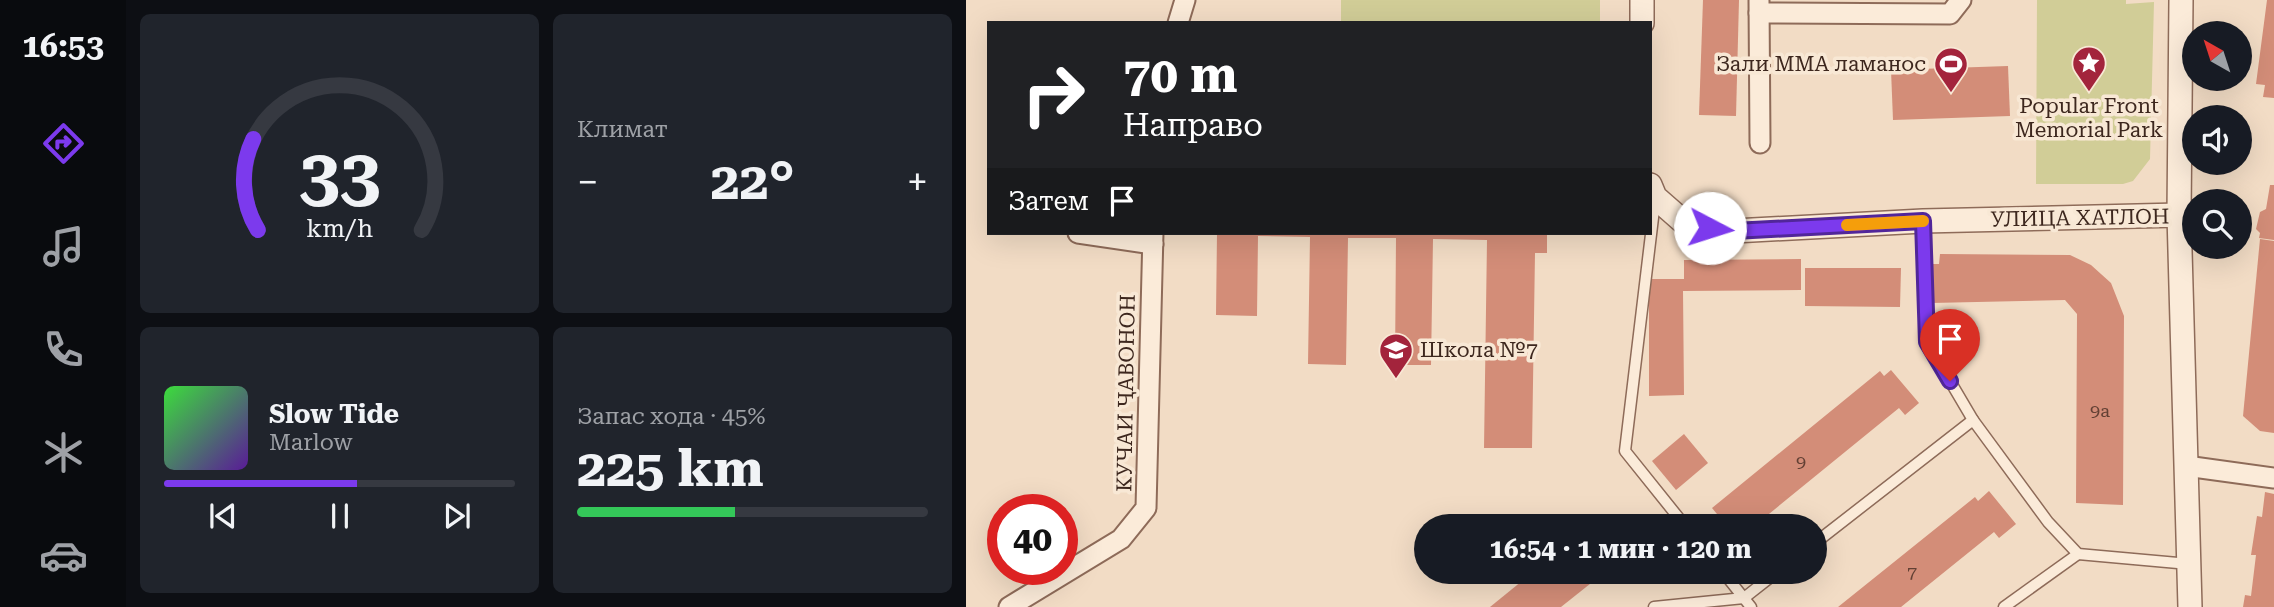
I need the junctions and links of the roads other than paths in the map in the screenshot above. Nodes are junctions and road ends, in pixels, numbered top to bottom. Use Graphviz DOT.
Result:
graph roads {
  1 [pos="1185,0"];
  2 [pos="1642,0"];
  3 [pos="1961,0"];
  4 [pos="2181,0"];
  5 [pos="1759,7"];
  6 [pos="1179,21"];
  7 [pos="1642,21"];
  8 [pos="1760,143"];
  9 [pos="1653,191"];
  10 [pos="2179,215"];
  11 [pos="1923,221"];
  12 [pos="1108,235"];
  13 [pos="1648,235"];
  14 [pos="1153,238"];
  15 [pos="1973,420"];
  16 [pos="2186,467"];
  17 [pos="2274,478"];
  18 [pos="1675,514"];
  19 [pos="1827,534"];
  20 [pos="2078,554"];
  21 [pos="2189,564"];
  22 [pos="1732,584"];
  23 [pos="1765,584"];
  24 [pos="1747,603"];
  25 [pos="1009,607"];
  26 [pos="1654,607"];
  27 [pos="2004,607"];
  28 [pos="2190,607"];
  1 -- 6 [label="street"];
  2 -- 7 [label="street"];
  3 -- 5 [label="street"];
  4 -- 10 [label="street"];
  5 -- 8 [label="street"];
  9 -- 11 [label="street, УЛИЦА ХАТЛОН"];
  10 -- 11 [label="street, УЛИЦА ХАТЛОН"];
  10 -- 16 [label="street, УЛИЦА ХАТЛОН"];
  11 -- 15 [label="lane"];
  12 -- 14 [label="street"];
  13 -- 18 [label="lane"];
  14 -- 25 [label="street, КУЧАИ ҶАВОНОН"];
  15 -- 19 [label="lane"];
  15 -- 20 [label="lane"];
  16 -- 17 [label="street"];
  16 -- 21 [label="street, УЛИЦА ХАТЛОН"];
  20 -- 21 [label="lane"];
  20 -- 27 [label="lane"];
  21 -- 28 [label="street, УЛИЦА ХАТЛОН"];
  22 -- 24 [label="lane"];
  23 -- 24 [label="lane"];
  24 -- 26 [label="lane"];
}
